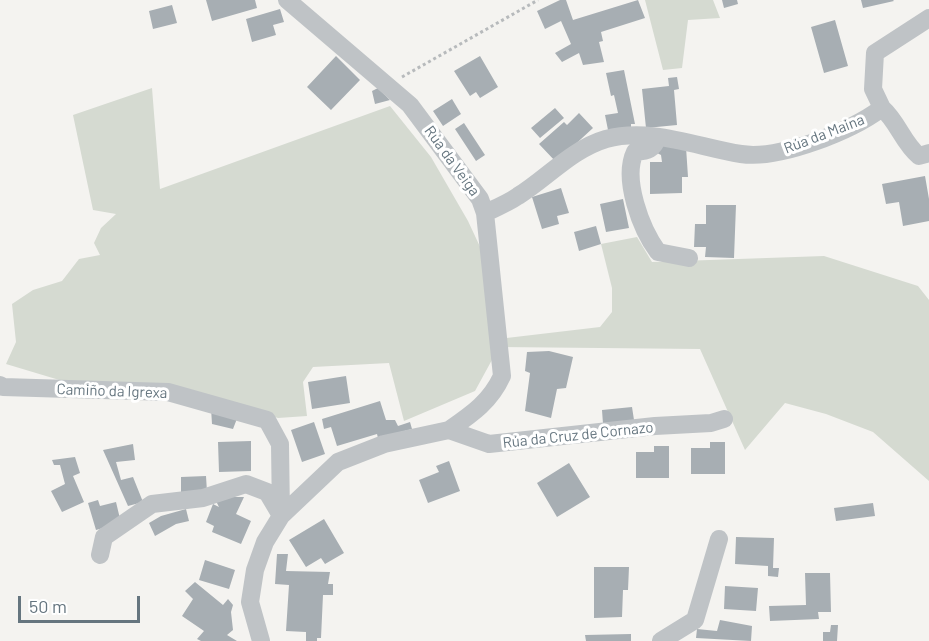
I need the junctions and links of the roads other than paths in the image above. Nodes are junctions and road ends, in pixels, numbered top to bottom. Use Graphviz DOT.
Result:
graph roads {
  1 [pos="287,0"];
  2 [pos="929,18"];
  3 [pos="882,108"];
  4 [pos="658,137"];
  5 [pos="929,153"];
  6 [pos="485,213"];
  7 [pos="689,258"];
  8 [pos="0,385"];
  9 [pos="724,420"];
  10 [pos="449,430"];
  11 [pos="281,516"];
  12 [pos="719,539"];
  13 [pos="100,555"];
  14 [pos="261,641"];
  15 [pos="660,641"];
  1 -- 6 [label="street, Rúa da Veiga"];
  2 -- 3 [label="street, Rúa da Maina"];
  3 -- 4 [label="street, Rúa da Maina"];
  3 -- 5 [label="street, Rúa da Maina"];
  4 -- 6 [label="street, Rúa da Maina"];
  4 -- 7 [label="street"];
  6 -- 10 [label="street, Rúa da Veiga"];
  8 -- 11 [label="street, Camiño da Igrexa"];
  9 -- 10 [label="street, Rúa da Cruz de Cornazo"];
  10 -- 11 [label="street"];
  11 -- 13 [label="street"];
  11 -- 14 [label="street"];
  12 -- 15 [label="street"];
}
